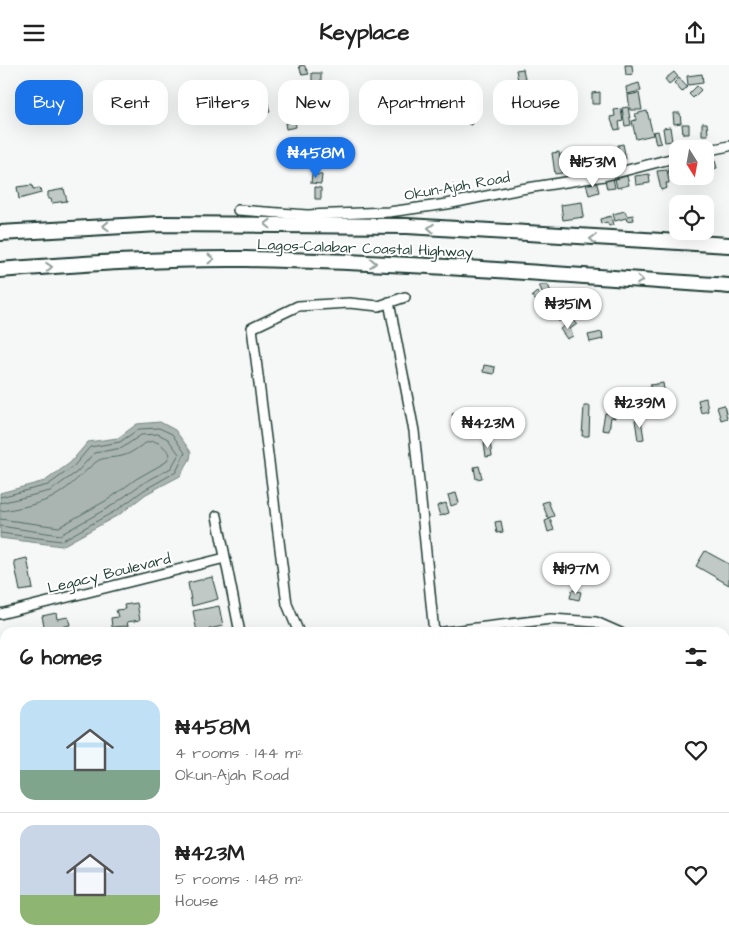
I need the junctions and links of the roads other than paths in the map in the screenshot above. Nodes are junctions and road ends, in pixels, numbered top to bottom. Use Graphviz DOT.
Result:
graph roads {
  1 [pos="729,146"];
  2 [pos="714,149"];
  3 [pos="669,159"];
  4 [pos="238,210"];
  5 [pos="0,233"];
  6 [pos="729,245"];
  7 [pos="0,270"];
  8 [pos="729,287"];
  9 [pos="405,297"];
  10 [pos="390,302"];
  11 [pos="217,516"];
  12 [pos="225,558"];
  13 [pos="0,614"];
  14 [pos="238,627"];
  15 [pos="297,627"];
  16 [pos="433,627"];
  17 [pos="484,627"];
  18 [pos="607,627"];
  1 -- 2 [label="street"];
  3 -- 4 [label="street, Okun-Ajah Road"];
  6 -- 5 [label="highway, Lagos-Calabar Coastal Highway, one-way"];
  7 -- 8 [label="highway, Lagos-Calabar Coastal Highway, one-way"];
  9 -- 10 [label="street"];
  10 -- 15 [label="street"];
  10 -- 16 [label="street"];
  11 -- 12 [label="street"];
  12 -- 13 [label="street, Legacy Boulevard"];
  12 -- 14 [label="street"];
  17 -- 18 [label="street"];
}
